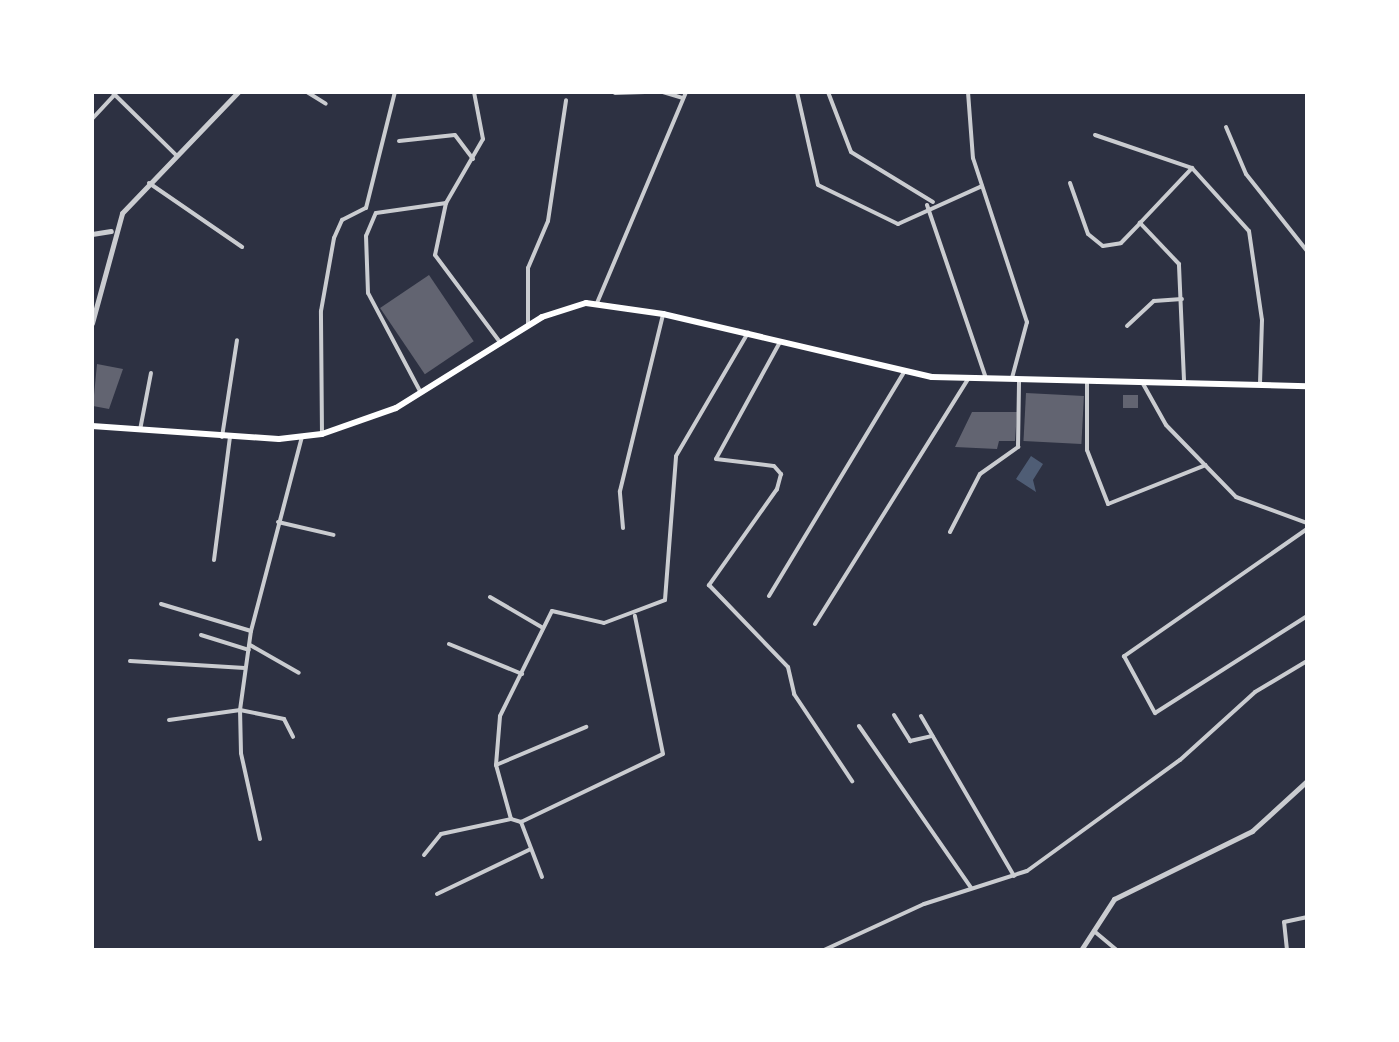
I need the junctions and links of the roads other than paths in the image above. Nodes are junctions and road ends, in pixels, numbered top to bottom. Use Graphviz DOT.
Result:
graph roads {
  1 [pos="238,92"];
  2 [pos="307,92"];
  3 [pos="395,92"];
  4 [pos="474,92"];
  5 [pos="645,92"];
  6 [pos="663,92"];
  7 [pos="686,92"];
  8 [pos="797,92"];
  9 [pos="828,92"];
  10 [pos="968,92"];
  11 [pos="114,93"];
  12 [pos="615,93"];
  13 [pos="683,98"];
  14 [pos="566,100"];
  15 [pos="326,104"];
  16 [pos="92,119"];
  17 [pos="1226,127"];
  18 [pos="1095,135"];
  19 [pos="399,141"];
  20 [pos="176,155"];
  21 [pos="473,159"];
  22 [pos="1192,168"];
  23 [pos="149,183"];
  24 [pos="1070,183"];
  25 [pos="982,186"];
  26 [pos="933,202"];
  27 [pos="446,203"];
  28 [pos="927,205"];
  29 [pos="1140,223"];
  30 [pos="111,231"];
  31 [pos="92,234"];
  32 [pos="242,247"];
  33 [pos="1307,251"];
  34 [pos="1183,299"];
  35 [pos="597,303"];
  36 [pos="663,314"];
  37 [pos="92,323"];
  38 [pos="528,325"];
  39 [pos="1127,326"];
  40 [pos="748,333"];
  41 [pos="237,340"];
  42 [pos="781,340"];
  43 [pos="499,341"];
  44 [pos="904,372"];
  45 [pos="151,373"];
  46 [pos="968,379"];
  47 [pos="1142,379"];
  48 [pos="986,380"];
  49 [pos="1011,380"];
  50 [pos="1019,380"];
  51 [pos="1184,380"];
  52 [pos="1087,383"];
  53 [pos="1260,385"];
  54 [pos="1307,386"];
  55 [pos="421,393"];
  56 [pos="92,426"];
  57 [pos="140,430"];
  58 [pos="322,434"];
  59 [pos="226,437"];
  60 [pos="302,437"];
  61 [pos="1206,465"];
  62 [pos="278,522"];
  63 [pos="1307,523"];
  64 [pos="623,528"];
  65 [pos="1307,529"];
  66 [pos="950,532"];
  67 [pos="334,535"];
  68 [pos="214,560"];
  69 [pos="769,596"];
  70 [pos="490,597"];
  71 [pos="161,604"];
  72 [pos="635,616"];
  73 [pos="1307,616"];
  74 [pos="815,624"];
  75 [pos="543,628"];
  76 [pos="251,631"];
  77 [pos="201,635"];
  78 [pos="449,644"];
  79 [pos="249,648"];
  80 [pos="130,661"];
  81 [pos="1307,661"];
  82 [pos="245,668"];
  83 [pos="299,673"];
  84 [pos="522,674"];
  85 [pos="240,710"];
  86 [pos="894,715"];
  87 [pos="921,716"];
  88 [pos="169,720"];
  89 [pos="859,726"];
  90 [pos="586,727"];
  91 [pos="932,736"];
  92 [pos="293,737"];
  93 [pos="496,765"];
  94 [pos="852,781"];
  95 [pos="1307,781"];
  96 [pos="511,819"];
  97 [pos="521,822"];
  98 [pos="260,839"];
  99 [pos="531,849"];
  100 [pos="424,855"];
  101 [pos="1014,876"];
  102 [pos="542,877"];
  103 [pos="971,888"];
  104 [pos="437,894"];
  105 [pos="1307,917"];
  106 [pos="1092,930"];
  107 [pos="824,950"];
  108 [pos="1081,950"];
  109 [pos="1117,950"];
  110 [pos="1287,950"];
  1 -- 20 [label="street"];
  2 -- 15 [label="street"];
  3 -- 58 [label="street"];
  4 -- 21 [label="street"];
  5 -- 12 [label="street"];
  6 -- 13 [label="street"];
  7 -- 13 [label="street"];
  8 -- 28 [label="street"];
  9 -- 26 [label="street"];
  10 -- 25 [label="street"];
  11 -- 16 [label="street"];
  11 -- 20 [label="street"];
  13 -- 35 [label="street"];
  14 -- 38 [label="street"];
  17 -- 33 [label="street"];
  18 -- 22 [label="street"];
  19 -- 21 [label="street"];
  20 -- 23 [label="street"];
  21 -- 27 [label="street"];
  22 -- 29 [label="street"];
  22 -- 53 [label="street"];
  23 -- 30 [label="street"];
  23 -- 32 [label="street"];
  24 -- 29 [label="street"];
  25 -- 26 [label="street"];
  25 -- 49 [label="street"];
  26 -- 28 [label="street"];
  27 -- 43 [label="street"];
  27 -- 55 [label="street"];
  28 -- 48 [label="street"];
  29 -- 34 [label="street"];
  30 -- 31 [label="street"];
  30 -- 37 [label="street"];
  34 -- 39 [label="street"];
  34 -- 51 [label="street"];
  35 -- 36 [label="main road"];
  35 -- 38 [label="main road"];
  36 -- 40 [label="main road"];
  36 -- 64 [label="street"];
  38 -- 43 [label="main road"];
  40 -- 42 [label="main road"];
  40 -- 72 [label="street"];
  41 -- 59 [label="street"];
  42 -- 44 [label="main road"];
  42 -- 94 [label="street"];
  43 -- 55 [label="main road"];
  44 -- 46 [label="main road"];
  44 -- 69 [label="street"];
  45 -- 57 [label="street"];
  46 -- 48 [label="main road"];
  46 -- 74 [label="street"];
  47 -- 51 [label="main road"];
  47 -- 52 [label="main road"];
  47 -- 61 [label="street"];
  48 -- 49 [label="main road"];
  49 -- 50 [label="main road"];
  50 -- 52 [label="main road"];
  50 -- 66 [label="street"];
  51 -- 53 [label="main road"];
  52 -- 61 [label="street"];
  53 -- 54 [label="main road"];
  55 -- 58 [label="main road"];
  56 -- 57 [label="main road"];
  57 -- 59 [label="main road"];
  58 -- 60 [label="main road"];
  59 -- 60 [label="main road"];
  59 -- 68 [label="street"];
  60 -- 62 [label="street"];
  61 -- 63 [label="street"];
  62 -- 67 [label="street"];
  62 -- 76 [label="street"];
  65 -- 73 [label="street"];
  70 -- 75 [label="street"];
  71 -- 76 [label="street"];
  72 -- 75 [label="street"];
  72 -- 97 [label="street"];
  75 -- 84 [label="street"];
  76 -- 79 [label="street"];
  77 -- 79 [label="street"];
  78 -- 84 [label="street"];
  79 -- 82 [label="street"];
  79 -- 83 [label="street"];
  80 -- 82 [label="street"];
  81 -- 101 [label="street"];
  82 -- 85 [label="street"];
  84 -- 93 [label="street"];
  85 -- 88 [label="street"];
  85 -- 92 [label="street"];
  85 -- 98 [label="street"];
  86 -- 91 [label="street"];
  87 -- 91 [label="street"];
  89 -- 103 [label="street"];
  90 -- 93 [label="street"];
  91 -- 101 [label="street"];
  93 -- 96 [label="street"];
  95 -- 106 [label="street"];
  96 -- 97 [label="street"];
  96 -- 100 [label="street"];
  97 -- 99 [label="street"];
  99 -- 102 [label="street"];
  99 -- 104 [label="street"];
  101 -- 103 [label="street"];
  103 -- 107 [label="street"];
  105 -- 110 [label="street"];
  106 -- 108 [label="street"];
  106 -- 109 [label="street"];
}
